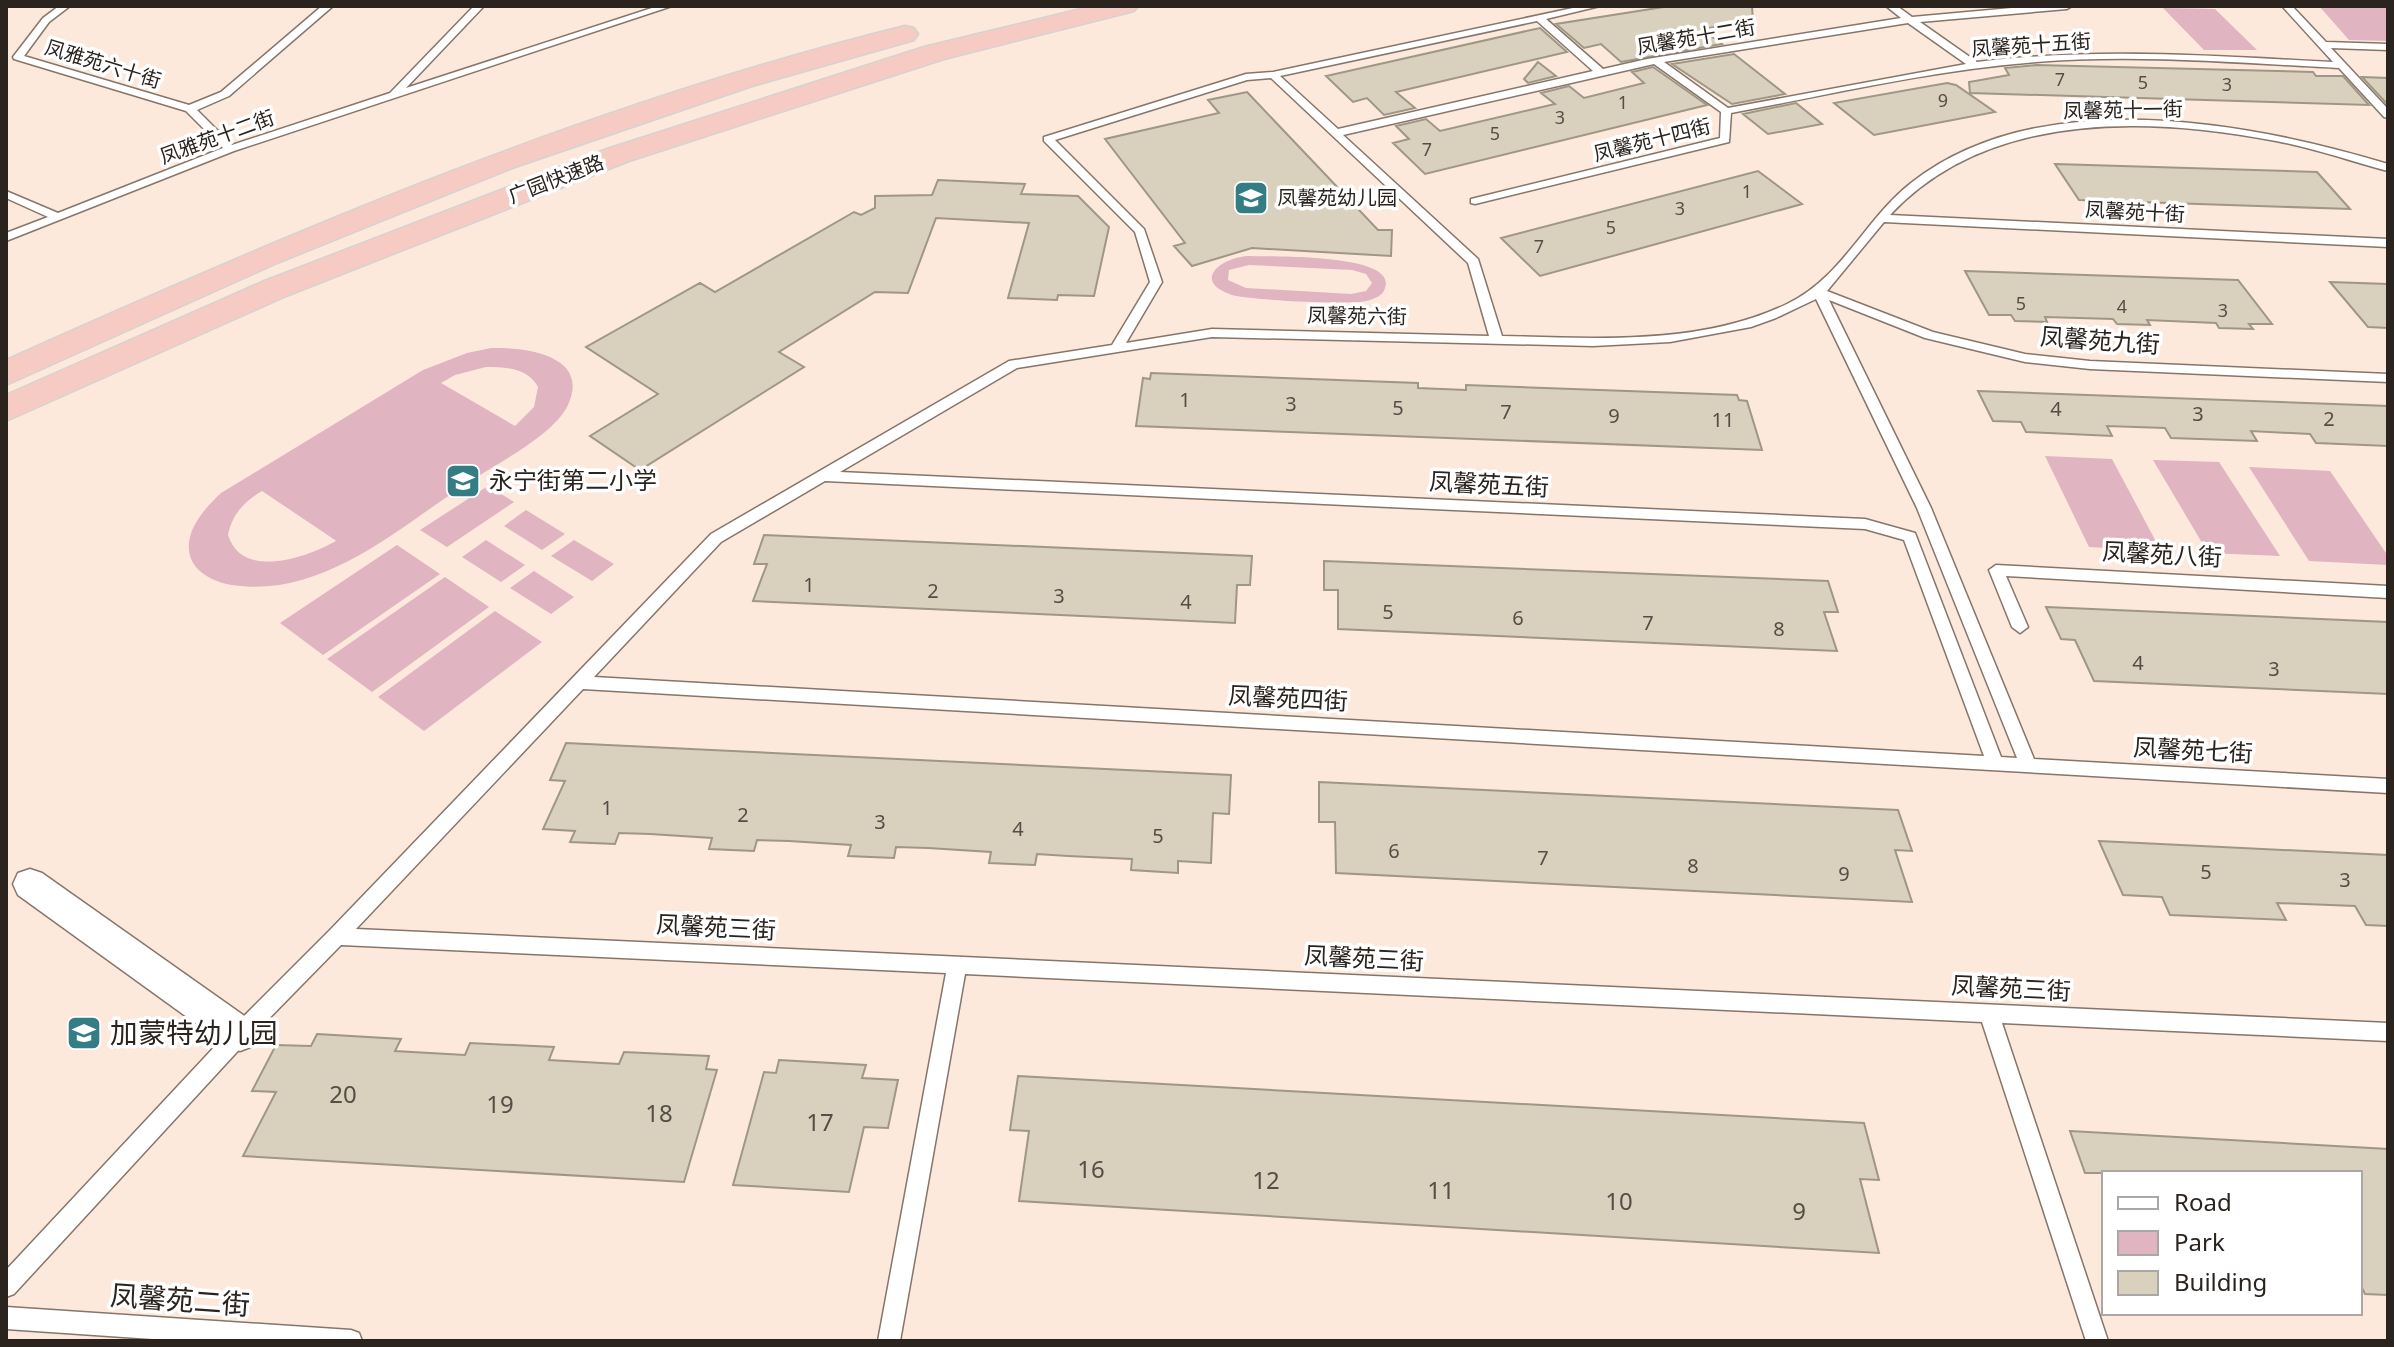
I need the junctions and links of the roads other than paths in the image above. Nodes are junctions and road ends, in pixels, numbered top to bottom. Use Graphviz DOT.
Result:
graph roads {
  1 [pos="65,6"];
  2 [pos="328,6"];
  3 [pos="479,6"];
  4 [pos="667,6"];
  5 [pos="1012,6"];
  6 [pos="1125,6"];
  7 [pos="1595,6"];
  8 [pos="1891,6"];
  9 [pos="2067,6"];
  10 [pos="2287,6"];
  11 [pos="1539,18"];
  12 [pos="1911,20"];
  13 [pos="2326,45"];
  14 [pos="2388,47"];
  15 [pos="18,57"];
  16 [pos="1656,61"];
  17 [pos="6,62"];
  18 [pos="1974,65"];
  19 [pos="2343,65"];
  20 [pos="1601,73"];
  21 [pos="1273,75"];
  22 [pos="392,97"];
  23 [pos="190,109"];
  24 [pos="1726,111"];
  25 [pos="2388,115"];
  26 [pos="1336,133"];
  27 [pos="230,149"];
  28 [pos="2388,168"];
  29 [pos="6,194"];
  30 [pos="1475,201"];
  31 [pos="56,216"];
  32 [pos="1880,218"];
  33 [pos="6,237"];
  34 [pos="2388,243"];
  35 [pos="270,272"];
  36 [pos="1819,292"];
  37 [pos="1497,340"];
  38 [pos="1116,348"];
  39 [pos="6,362"];
  40 [pos="6,374"];
  41 [pos="2388,378"];
  42 [pos="6,409"];
  43 [pos="6,440"];
  44 [pos="823,476"];
  45 [pos="2388,592"];
  46 [pos="2020,627"];
  47 [pos="578,682"];
  48 [pos="1995,764"];
  49 [pos="2028,765"];
  50 [pos="2388,786"];
  51 [pos="30,884"];
  52 [pos="337,936"];
  53 [pos="957,965"];
  54 [pos="1989,1014"];
  55 [pos="2388,1032"];
  56 [pos="240,1034"];
  57 [pos="6,1286"];
  58 [pos="6,1318"];
  59 [pos="351,1341"];
  60 [pos="889,1341"];
  61 [pos="2097,1341"];
  1 -- 15 [label="lane, 凤雅苑六十街"];
  2 -- 23 [label="lane"];
  3 -- 22 [label="lane, 凤雅苑十二街"];
  4 -- 22 [label="lane, 凤雅苑十二街"];
  5 -- 35 [label="highway, 广园快速路"];
  6 -- 35 [label="highway, 广园快速路"];
  7 -- 11 [label="lane"];
  8 -- 12 [label="lane"];
  9 -- 12 [label="lane, 凤馨苑十二街"];
  10 -- 13 [label="lane"];
  11 -- 20 [label="lane"];
  11 -- 21 [label="lane"];
  12 -- 16 [label="lane, 凤馨苑十二街"];
  12 -- 18 [label="lane"];
  13 -- 14 [label="lane"];
  13 -- 19 [label="lane"];
  15 -- 17 [label="lane"];
  15 -- 23 [label="lane, 凤雅苑六十街"];
  16 -- 20 [label="lane, 凤馨苑十二街"];
  16 -- 24 [label="lane, 凤馨苑十四街"];
  18 -- 19 [label="lane, 凤馨苑十五街"];
  18 -- 24 [label="lane, 凤馨苑十五街"];
  19 -- 25 [label="lane"];
  20 -- 26 [label="lane, 凤馨苑十二街"];
  21 -- 26 [label="lane"];
  21 -- 38 [label="lane"];
  22 -- 27 [label="lane, 凤雅苑十二街"];
  23 -- 27 [label="lane, 凤雅苑六十街"];
  24 -- 30 [label="lane, 凤馨苑十四街"];
  26 -- 37 [label="lane"];
  27 -- 31 [label="lane, 凤雅苑十二街"];
  28 -- 32 [label="lane, 凤馨苑十一街"];
  29 -- 31 [label="lane"];
  31 -- 33 [label="lane, 凤雅苑十二街"];
  32 -- 34 [label="lane, 凤馨苑十街"];
  32 -- 36 [label="lane, 凤馨苑六街"];
  35 -- 39 [label="highway"];
  35 -- 40 [label="highway, 广园快速路"];
  35 -- 42 [label="highway, 广园快速路"];
  35 -- 43 [label="highway"];
  36 -- 37 [label="lane, 凤馨苑六街"];
  36 -- 41 [label="lane, 凤馨苑九街"];
  36 -- 49 [label="lane"];
  37 -- 38 [label="lane, 凤馨苑六街"];
  38 -- 44 [label="lane, 凤馨苑六街"];
  44 -- 47 [label="lane, 凤馨苑六街"];
  44 -- 48 [label="lane, 凤馨苑五街"];
  45 -- 46 [label="lane, 凤馨苑八街"];
  47 -- 48 [label="lane, 凤馨苑四街"];
  47 -- 52 [label="lane, 凤馨苑六街"];
  48 -- 49 [label="lane, 凤馨苑七街"];
  49 -- 50 [label="lane, 凤馨苑七街"];
  51 -- 56 [label="street"];
  52 -- 53 [label="lane, 凤馨苑三街"];
  52 -- 56 [label="lane, 凤馨苑六街"];
  53 -- 54 [label="lane, 凤馨苑三街"];
  53 -- 60 [label="lane"];
  54 -- 55 [label="lane, 凤馨苑三街"];
  54 -- 61 [label="lane"];
  56 -- 57 [label="lane, 凤馨苑六街"];
  58 -- 59 [label="lane, 凤馨苑二街"];
}
